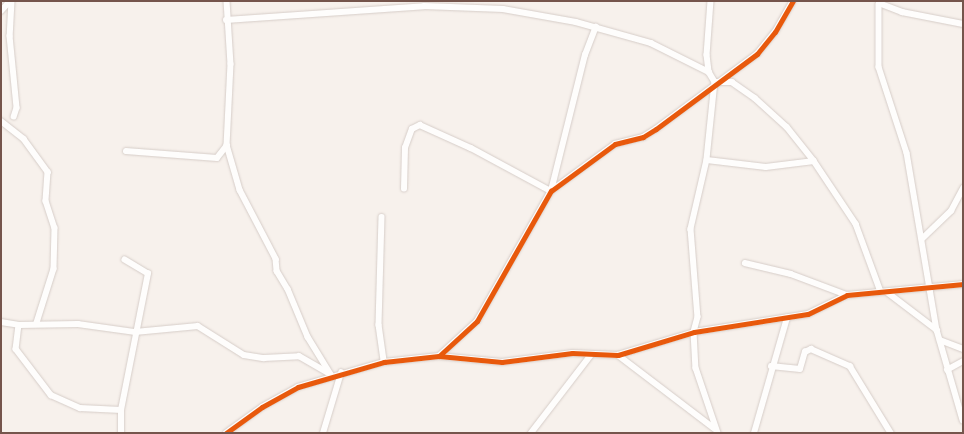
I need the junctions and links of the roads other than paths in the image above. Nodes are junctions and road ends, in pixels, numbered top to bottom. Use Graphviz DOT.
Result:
graph roads {
  1 [pos="11,1"];
  2 [pos="227,1"];
  3 [pos="384,1"];
  4 [pos="711,1"];
  5 [pos="793,1"];
  6 [pos="879,3"];
  7 [pos="383,8"];
  8 [pos="1,11"];
  9 [pos="226,20"];
  10 [pos="963,24"];
  11 [pos="596,27"];
  12 [pos="709,72"];
  13 [pos="715,82"];
  14 [pos="14,117"];
  15 [pos="1,121"];
  16 [pos="227,145"];
  17 [pos="126,151"];
  18 [pos="707,160"];
  19 [pos="814,161"];
  20 [pos="963,188"];
  21 [pos="404,190"];
  22 [pos="551,191"];
  23 [pos="382,217"];
  24 [pos="922,238"];
  25 [pos="125,260"];
  26 [pos="745,263"];
  27 [pos="963,284"];
  28 [pos="930,288"];
  29 [pos="884,292"];
  30 [pos="847,295"];
  31 [pos="787,318"];
  32 [pos="1,322"];
  33 [pos="37,323"];
  34 [pos="20,325"];
  35 [pos="937,330"];
  36 [pos="136,332"];
  37 [pos="694,332"];
  38 [pos="940,340"];
  39 [pos="963,349"];
  40 [pos="618,355"];
  41 [pos="438,356"];
  42 [pos="590,356"];
  43 [pos="963,361"];
  44 [pos="384,362"];
  45 [pos="771,366"];
  46 [pos="947,370"];
  47 [pos="341,372"];
  48 [pos="332,376"];
  49 [pos="120,410"];
  50 [pos="963,420"];
  51 [pos="717,432"];
  52 [pos="121,433"];
  53 [pos="226,433"];
  54 [pos="323,433"];
  55 [pos="531,433"];
  56 [pos="754,433"];
  57 [pos="891,433"];
  1 -- 8 [label="street"];
  1 -- 14 [label="street"];
  2 -- 9 [label="street"];
  3 -- 7 [label="street"];
  4 -- 12 [label="street"];
  5 -- 13 [label="street"];
  6 -- 10 [label="street"];
  6 -- 24 [label="street"];
  7 -- 9 [label="street"];
  7 -- 11 [label="street"];
  9 -- 16 [label="street"];
  11 -- 12 [label="street"];
  11 -- 22 [label="street"];
  12 -- 13 [label="street"];
  13 -- 18 [label="street"];
  13 -- 19 [label="street"];
  13 -- 22 [label="street"];
  15 -- 33 [label="street"];
  16 -- 17 [label="street"];
  16 -- 48 [label="street"];
  18 -- 19 [label="street"];
  18 -- 37 [label="street"];
  19 -- 29 [label="street"];
  20 -- 24 [label="street"];
  21 -- 22 [label="street"];
  22 -- 41 [label="street"];
  23 -- 44 [label="street"];
  24 -- 28 [label="street"];
  25 -- 36 [label="street"];
  26 -- 30 [label="street"];
  27 -- 28 [label="street"];
  28 -- 29 [label="street"];
  28 -- 35 [label="street"];
  29 -- 30 [label="street"];
  29 -- 35 [label="street"];
  30 -- 31 [label="street"];
  31 -- 37 [label="street"];
  31 -- 45 [label="street"];
  32 -- 34 [label="street"];
  33 -- 34 [label="street"];
  33 -- 36 [label="street"];
  34 -- 49 [label="street"];
  35 -- 38 [label="street"];
  36 -- 48 [label="street"];
  36 -- 49 [label="street"];
  37 -- 40 [label="street"];
  37 -- 51 [label="street"];
  38 -- 39 [label="street"];
  38 -- 46 [label="street"];
  40 -- 42 [label="street"];
  40 -- 51 [label="street"];
  41 -- 42 [label="street"];
  41 -- 44 [label="street"];
  42 -- 55 [label="street"];
  43 -- 46 [label="street"];
  44 -- 47 [label="street"];
  45 -- 56 [label="street"];
  45 -- 57 [label="street"];
  46 -- 50 [label="street"];
  47 -- 48 [label="street"];
  47 -- 54 [label="street"];
  48 -- 53 [label="street"];
  49 -- 52 [label="street"];
}
